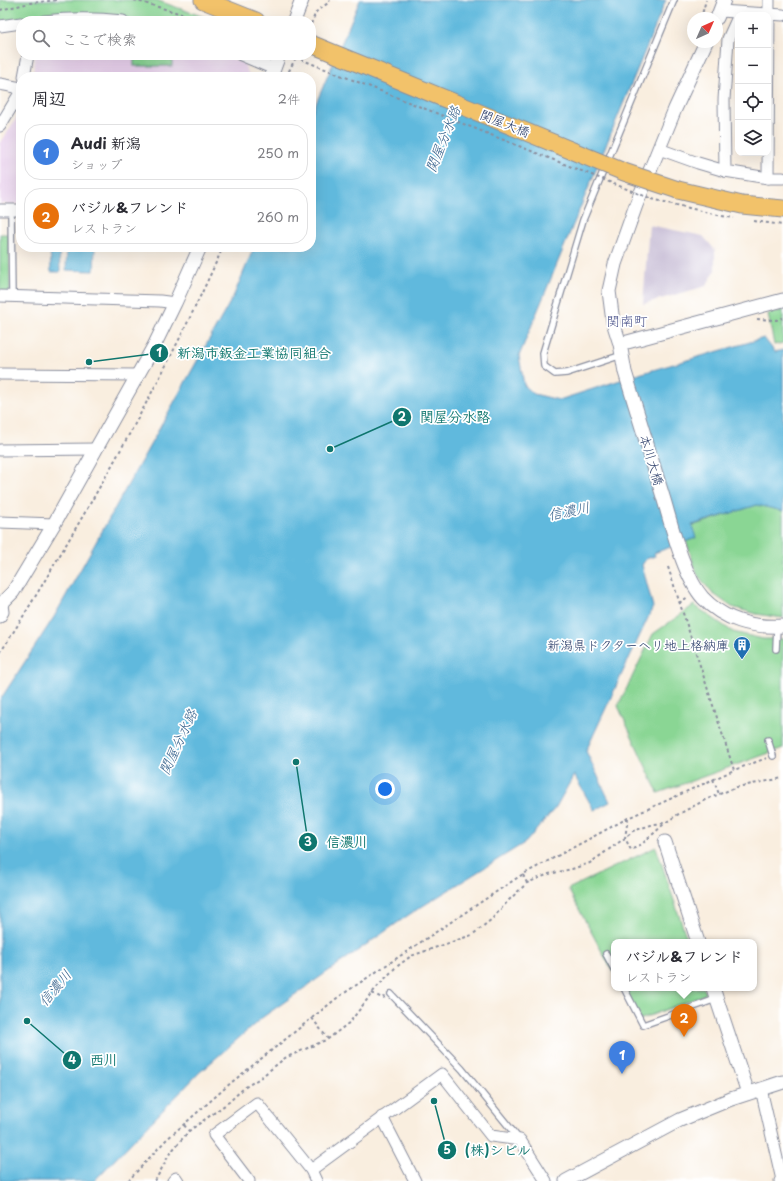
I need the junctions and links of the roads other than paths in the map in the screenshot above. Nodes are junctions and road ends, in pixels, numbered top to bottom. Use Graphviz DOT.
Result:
graph roads {
  1 [pos="204,0"];
  2 [pos="302,0"];
  3 [pos="674,0"];
  4 [pos="769,0"];
  5 [pos="720,10"];
  6 [pos="769,12"];
  7 [pos="735,14"];
  8 [pos="771,14"];
  9 [pos="783,15"];
  10 [pos="244,16"];
  11 [pos="296,16"];
  12 [pos="16,24"];
  13 [pos="735,24"];
  14 [pos="0,26"];
  15 [pos="316,46"];
  16 [pos="703,48"];
  17 [pos="769,48"];
  18 [pos="27,60"];
  19 [pos="250,60"];
  20 [pos="277,60"];
  21 [pos="25,72"];
  22 [pos="271,72"];
  23 [pos="273,72"];
  24 [pos="0,84"];
  25 [pos="16,89"];
  26 [pos="16,99"];
  27 [pos="0,126"];
  28 [pos="659,149"];
  29 [pos="725,171"];
  30 [pos="768,178"];
  31 [pos="783,178"];
  32 [pos="783,209"];
  33 [pos="0,210"];
  34 [pos="16,210"];
  35 [pos="198,252"];
  36 [pos="0,296"];
  37 [pos="12,296"];
  38 [pos="783,300"];
  39 [pos="175,303"];
  40 [pos="621,349"];
  41 [pos="0,374"];
  42 [pos="137,375"];
  43 [pos="0,450"];
  44 [pos="96,450"];
  45 [pos="0,522"];
  46 [pos="54,524"];
  47 [pos="1,609"];
  48 [pos="780,627"];
  49 [pos="776,649"];
  50 [pos="768,740"];
  51 [pos="773,756"];
  52 [pos="666,842"];
  53 [pos="697,939"];
  54 [pos="606,954"];
  55 [pos="611,963"];
  56 [pos="626,991"];
  57 [pos="391,994"];
  58 [pos="715,994"];
  59 [pos="783,1082"];
  60 [pos="755,1091"];
  61 [pos="382,1117"];
  62 [pos="520,1140"];
  63 [pos="310,1170"];
  64 [pos="174,1181"];
  65 [pos="178,1181"];
  66 [pos="249,1181"];
  67 [pos="316,1181"];
  68 [pos="415,1181"];
  69 [pos="546,1181"];
  70 [pos="566,1181"];
  71 [pos="780,1181"];
  1 -- 10 [label="main road"];
  2 -- 11 [label="street"];
  3 -- 40 [label="lane"];
  4 -- 6 [label="street"];
  5 -- 7 [label="street"];
  8 -- 9 [label="street"];
  12 -- 14 [label="street"];
  13 -- 29 [label="street"];
  15 -- 32 [label="main road, 関屋大橋, bridge"];
  16 -- 28 [label="street, 本川大橋"];
  17 -- 30 [label="street"];
  18 -- 21 [label="street"];
  19 -- 22 [label="street"];
  20 -- 23 [label="street"];
  24 -- 25 [label="street"];
  26 -- 27 [label="street"];
  28 -- 29 [label="street"];
  28 -- 40 [label="street, 本川大橋"];
  29 -- 30 [label="street"];
  30 -- 31 [label="street"];
  33 -- 34 [label="street"];
  34 -- 37 [label="lane"];
  35 -- 39 [label="street"];
  36 -- 37 [label="street"];
  37 -- 39 [label="street"];
  38 -- 40 [label="street"];
  39 -- 42 [label="street"];
  40 -- 48 [label="street, 本川大橋"];
  41 -- 42 [label="street"];
  42 -- 44 [label="street"];
  43 -- 44 [label="street"];
  44 -- 46 [label="street"];
  45 -- 46 [label="street"];
  46 -- 47 [label="street"];
  48 -- 49 [label="lane"];
  50 -- 51 [label="lane"];
  52 -- 53 [label="street"];
  54 -- 55 [label="lane"];
  56 -- 58 [label="lane"];
  57 -- 62 [label="lane"];
  58 -- 60 [label="street"];
  59 -- 60 [label="street"];
  60 -- 70 [label="street"];
  60 -- 71 [label="street"];
  61 -- 62 [label="street"];
  61 -- 63 [label="street"];
  61 -- 68 [label="street"];
  62 -- 69 [label="street"];
  63 -- 66 [label="street"];
  63 -- 67 [label="street"];
  64 -- 65 [label="street"];
}
